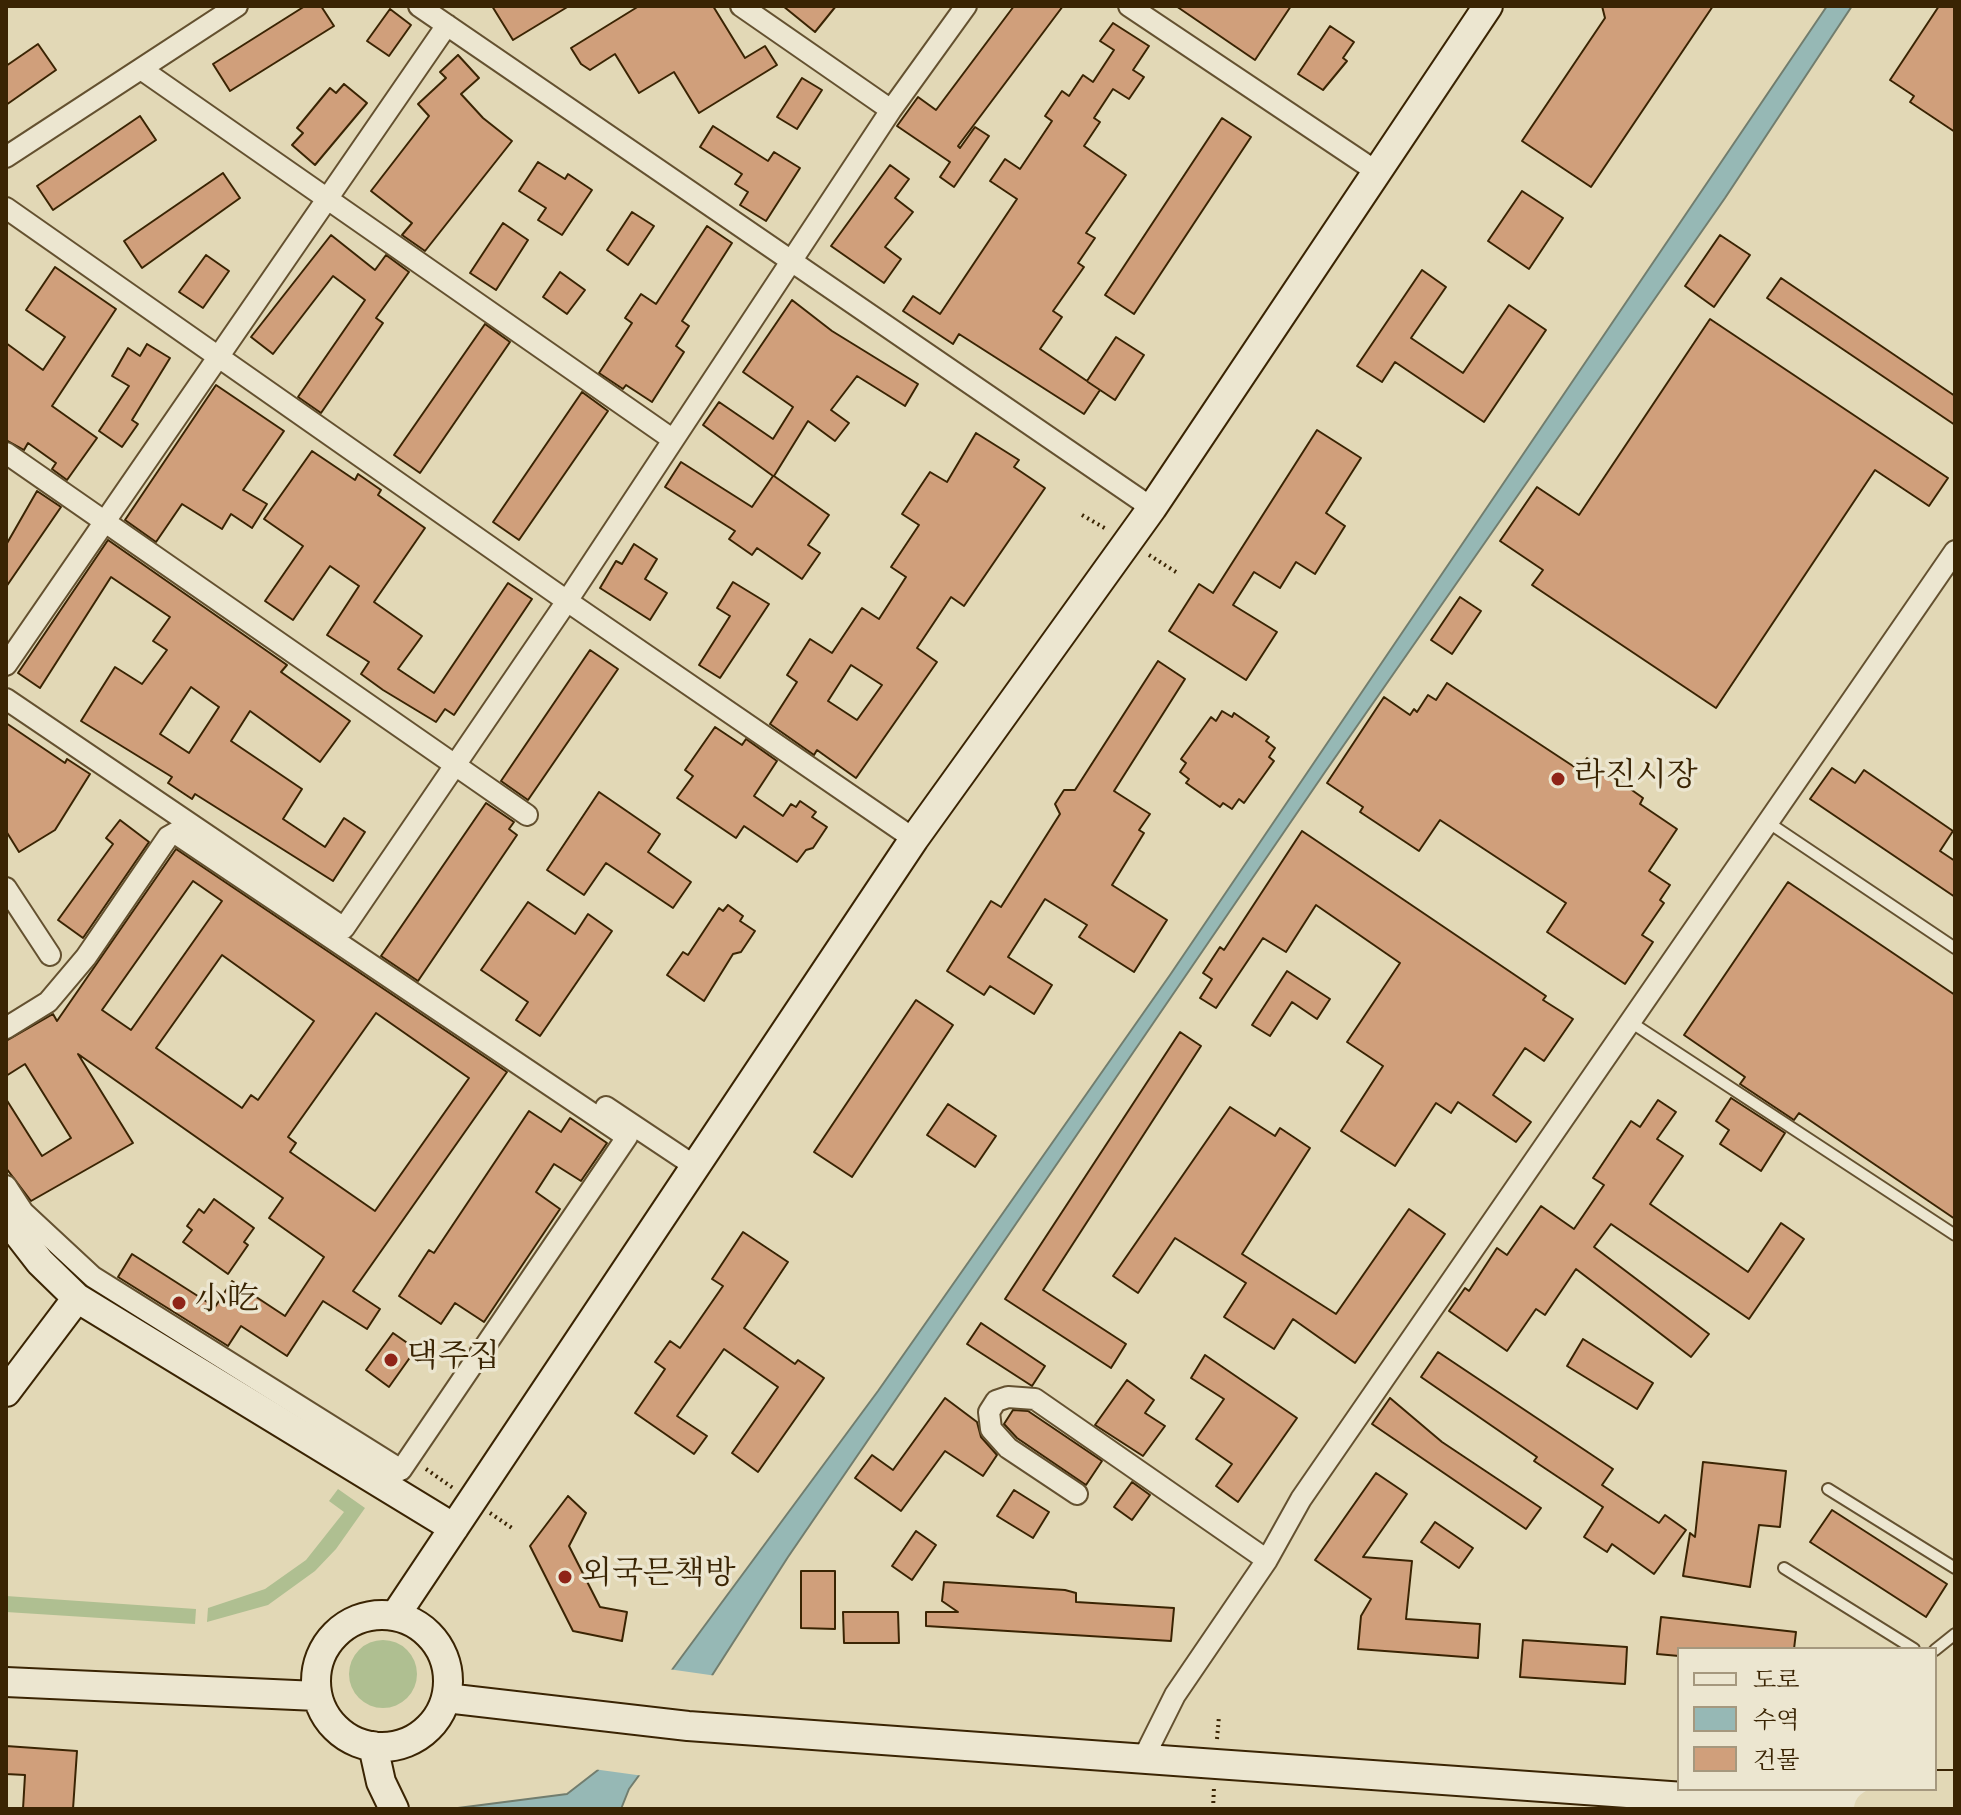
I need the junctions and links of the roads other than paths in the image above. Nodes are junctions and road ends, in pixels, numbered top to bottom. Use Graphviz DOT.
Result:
graph roads {
  1 [pos="237,6"];
  2 [pos="419,6"];
  3 [pos="741,6"];
  4 [pos="966,6"];
  5 [pos="1129,6"];
  6 [pos="1488,6"];
  7 [pos="447,25"];
  8 [pos="141,69"];
  9 [pos="891,110"];
  10 [pos="6,157"];
  11 [pos="1377,172"];
  12 [pos="327,199"];
  13 [pos="6,208"];
  14 [pos="790,261"];
  15 [pos="217,356"];
  16 [pos="672,439"];
  17 [pos="6,453"];
  18 [pos="1152,508"];
  19 [pos="105,519"];
  20 [pos="1955,551"];
  21 [pos="567,601"];
  22 [pos="6,665"];
  23 [pos="6,699"];
  24 [pos="456,766"];
  25 [pos="527,815"];
  26 [pos="1769,823"];
  27 [pos="914,839"];
  28 [pos="6,888"];
  29 [pos="1955,948"];
  30 [pos="50,955"];
  31 [pos="448,1002"];
  32 [pos="1632,1023"];
  33 [pos="6,1028"];
  34 [pos="696,1167"];
  35 [pos="6,1186"];
  36 [pos="6,1218"];
  37 [pos="1955,1235"];
  38 [pos="77,1298"];
  39 [pos="6,1392"];
  40 [pos="1828,1489"];
  41 [pos="1077,1494"];
  42 [pos="454,1528"];
  43 [pos="1267,1560"];
  44 [pos="1784,1568"];
  45 [pos="1955,1568"];
  46 [pos="395,1616"];
  47 [pos="1955,1634"];
  48 [pos="1911,1647"];
  49 [pos="1937,1648"];
  50 [pos="6,1682"];
  51 [pos="317,1696"];
  52 [pos="446,1698"];
  53 [pos="373,1746"];
  54 [pos="1143,1759"];
  55 [pos="1920,1791"];
  56 [pos="1748,1805"];
  57 [pos="1880,1805"];
  58 [pos="393,1808"];
  1 -- 8 [label="street"];
  2 -- 7 [label="street"];
  3 -- 9 [label="street"];
  4 -- 9 [label="street"];
  5 -- 11 [label="street"];
  6 -- 11 [label="main road"];
  7 -- 12 [label="street"];
  7 -- 14 [label="street"];
  8 -- 10 [label="street"];
  8 -- 12 [label="street"];
  9 -- 14 [label="street"];
  11 -- 18 [label="main road"];
  12 -- 15 [label="street"];
  12 -- 16 [label="street"];
  13 -- 15 [label="street"];
  14 -- 16 [label="street"];
  14 -- 18 [label="street"];
  15 -- 19 [label="street"];
  15 -- 21 [label="street"];
  16 -- 21 [label="street"];
  17 -- 19 [label="street"];
  18 -- 27 [label="main road"];
  19 -- 22 [label="street"];
  19 -- 24 [label="street"];
  20 -- 26 [label="street"];
  21 -- 24 [label="street"];
  21 -- 27 [label="street"];
  23 -- 24 [label="street"];
  24 -- 25 [label="street"];
  26 -- 29 [label="lane"];
  26 -- 32 [label="street"];
  27 -- 34 [label="main road"];
  28 -- 30 [label="street"];
  31 -- 34 [label="street"];
  32 -- 37 [label="lane"];
  32 -- 43 [label="street"];
  33 -- 35 [label="street"];
  34 -- 42 [label="main road"];
  36 -- 38 [label="main road"];
  38 -- 39 [label="main road"];
  38 -- 42 [label="main road"];
  40 -- 45 [label="lane"];
  41 -- 43 [label="street"];
  42 -- 46 [label="main road"];
  43 -- 54 [label="street"];
  44 -- 48 [label="lane"];
  46 -- 51 [label="main road"];
  46 -- 52 [label="main road"];
  47 -- 49 [label="lane"];
  50 -- 51 [label="main road"];
  51 -- 53 [label="main road"];
  52 -- 53 [label="main road"];
  52 -- 54 [label="main road"];
  53 -- 58 [label="main road"];
  54 -- 56 [label="main road"];
  55 -- 57 [label="highway"];
  56 -- 57 [label="main road"];
}
